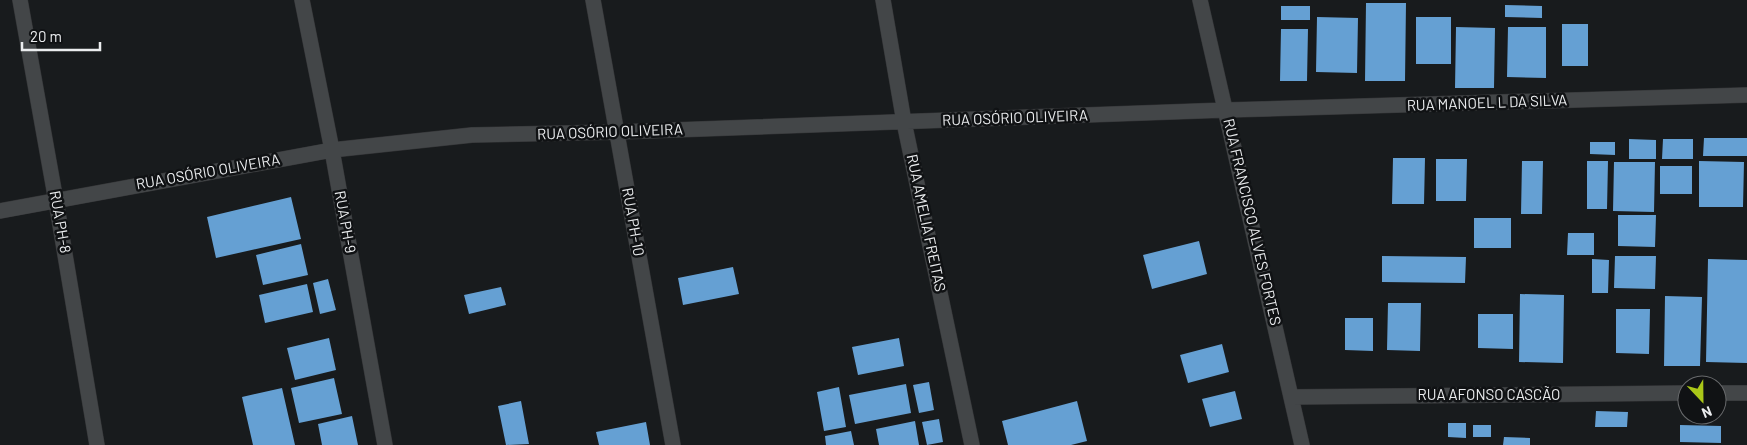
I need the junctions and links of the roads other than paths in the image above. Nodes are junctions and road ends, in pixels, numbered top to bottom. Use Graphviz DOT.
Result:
graph roads {
  1 [pos="20,0"];
  2 [pos="302,0"];
  3 [pos="592,0"];
  4 [pos="882,0"];
  5 [pos="1200,0"];
  6 [pos="1747,95"];
  7 [pos="1226,110"];
  8 [pos="904,122"];
  9 [pos="617,132"];
  10 [pos="332,150"];
  11 [pos="56,201"];
  12 [pos="0,211"];
  13 [pos="1727,393"];
  14 [pos="1747,393"];
  15 [pos="1677,394"];
  16 [pos="1291,397"];
  17 [pos="96,445"];
  18 [pos="385,445"];
  19 [pos="673,445"];
  20 [pos="972,445"];
  21 [pos="1302,445"];
  1 -- 11 [label="street, RUA PH-8"];
  2 -- 10 [label="street, RUA PH-9"];
  3 -- 9 [label="street, RUA PH-10"];
  4 -- 8 [label="street, RUA AMELIA FREITAS"];
  5 -- 7 [label="street, RUA FRANCISCO ALVES FORTES"];
  6 -- 7 [label="street, RUA MANOEL L DA SILVA"];
  7 -- 8 [label="street, RUA OSÓRIO OLIVEIRA"];
  7 -- 16 [label="street, RUA FRANCISCO ALVES FORTES"];
  8 -- 9 [label="street, RUA OSÓRIO OLIVEIRA"];
  8 -- 20 [label="street, RUA AMELIA FREITAS"];
  9 -- 10 [label="street, RUA OSÓRIO OLIVEIRA"];
  9 -- 19 [label="street, RUA PH-10"];
  10 -- 11 [label="street, RUA OSÓRIO OLIVEIRA"];
  10 -- 18 [label="street, RUA PH-9"];
  11 -- 12 [label="street, RUA OSÓRIO OLIVEIRA"];
  11 -- 17 [label="street, RUA PH-8"];
  13 -- 14 [label="street"];
  15 -- 16 [label="street, RUA AFONSO CASCÃO"];
  16 -- 21 [label="street, RUA FRANCISCO ALVES FORTES"];
}
